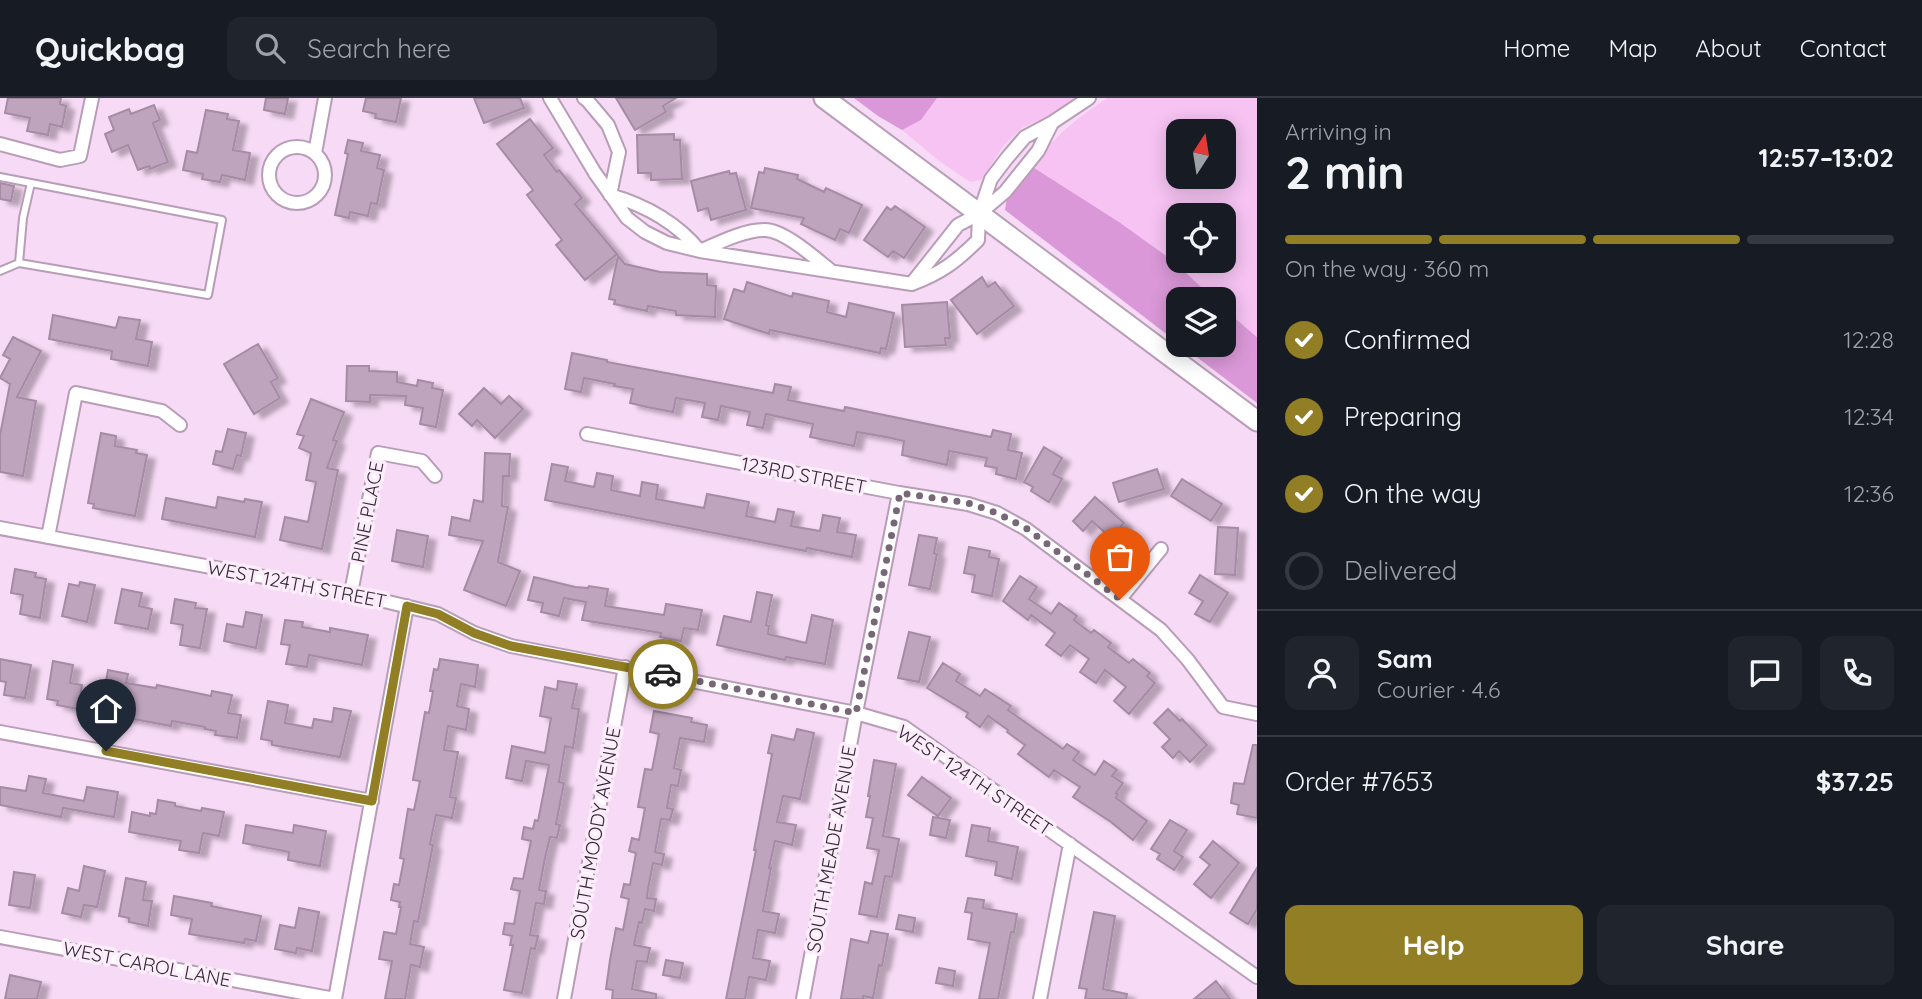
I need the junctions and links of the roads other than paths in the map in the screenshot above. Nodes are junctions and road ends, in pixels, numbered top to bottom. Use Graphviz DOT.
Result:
graph roads {
  1 [pos="92,98"];
  2 [pos="325,98"];
  3 [pos="550,98"];
  4 [pos="584,98"];
  5 [pos="824,98"];
  6 [pos="1089,98"];
  7 [pos="1053,122"];
  8 [pos="0,144"];
  9 [pos="315,153"];
  10 [pos="0,177"];
  11 [pos="31,183"];
  12 [pos="610,195"];
  13 [pos="979,214"];
  14 [pos="700,251"];
  15 [pos="19,263"];
  16 [pos="0,271"];
  17 [pos="832,271"];
  18 [pos="912,284"];
  19 [pos="1257,421"];
  20 [pos="180,425"];
  21 [pos="587,435"];
  22 [pos="435,476"];
  23 [pos="900,493"];
  24 [pos="0,528"];
  25 [pos="48,537"];
  26 [pos="1161,549"];
  27 [pos="351,593"];
  28 [pos="1120,599"];
  29 [pos="407,606"];
  30 [pos="625,667"];
  31 [pos="856,713"];
  32 [pos="1257,714"];
  33 [pos="0,732"];
  34 [pos="372,801"];
  35 [pos="1070,844"];
  36 [pos="0,937"];
  37 [pos="1257,977"];
  38 [pos="335,999"];
  39 [pos="564,999"];
  40 [pos="803,999"];
  41 [pos="1040,999"];
  1 -- 8 [label="street"];
  2 -- 9 [label="street"];
  3 -- 12 [label="street"];
  4 -- 12 [label="street"];
  5 -- 13 [label="main road"];
  6 -- 7 [label="street"];
  7 -- 13 [label="street"];
  7 -- 13 [label="street"];
  9 -- 9 [label="street"];
  10 -- 11 [label="lane"];
  11 -- 15 [label="lane"];
  11 -- 15 [label="lane"];
  12 -- 14 [label="street"];
  12 -- 14 [label="street"];
  13 -- 18 [label="street"];
  13 -- 18 [label="street"];
  13 -- 19 [label="main road"];
  14 -- 17 [label="street"];
  14 -- 17 [label="street"];
  15 -- 16 [label="lane"];
  17 -- 18 [label="street"];
  20 -- 25 [label="street"];
  21 -- 23 [label="street, 123RD STREET"];
  22 -- 27 [label="street, PINE PLACE"];
  23 -- 28 [label="street, 123RD STREET"];
  23 -- 31 [label="street, SOUTH MEADE AVENUE"];
  24 -- 25 [label="street, WEST 124TH STREET"];
  25 -- 27 [label="street, WEST 124TH STREET"];
  26 -- 28 [label="street"];
  27 -- 29 [label="street, WEST 124TH STREET"];
  28 -- 32 [label="street, 123RD STREET"];
  29 -- 30 [label="street, WEST 124TH STREET"];
  29 -- 34 [label="street"];
  30 -- 31 [label="street, WEST 124TH STREET"];
  30 -- 39 [label="street, SOUTH MOODY AVENUE"];
  31 -- 35 [label="street, WEST 124TH STREET"];
  31 -- 40 [label="street, SOUTH MEADE AVENUE"];
  33 -- 34 [label="street"];
  34 -- 38 [label="street"];
  35 -- 37 [label="street, WEST 124TH STREET"];
  35 -- 41 [label="street"];
  36 -- 38 [label="street, WEST CAROL LANE"];
}
